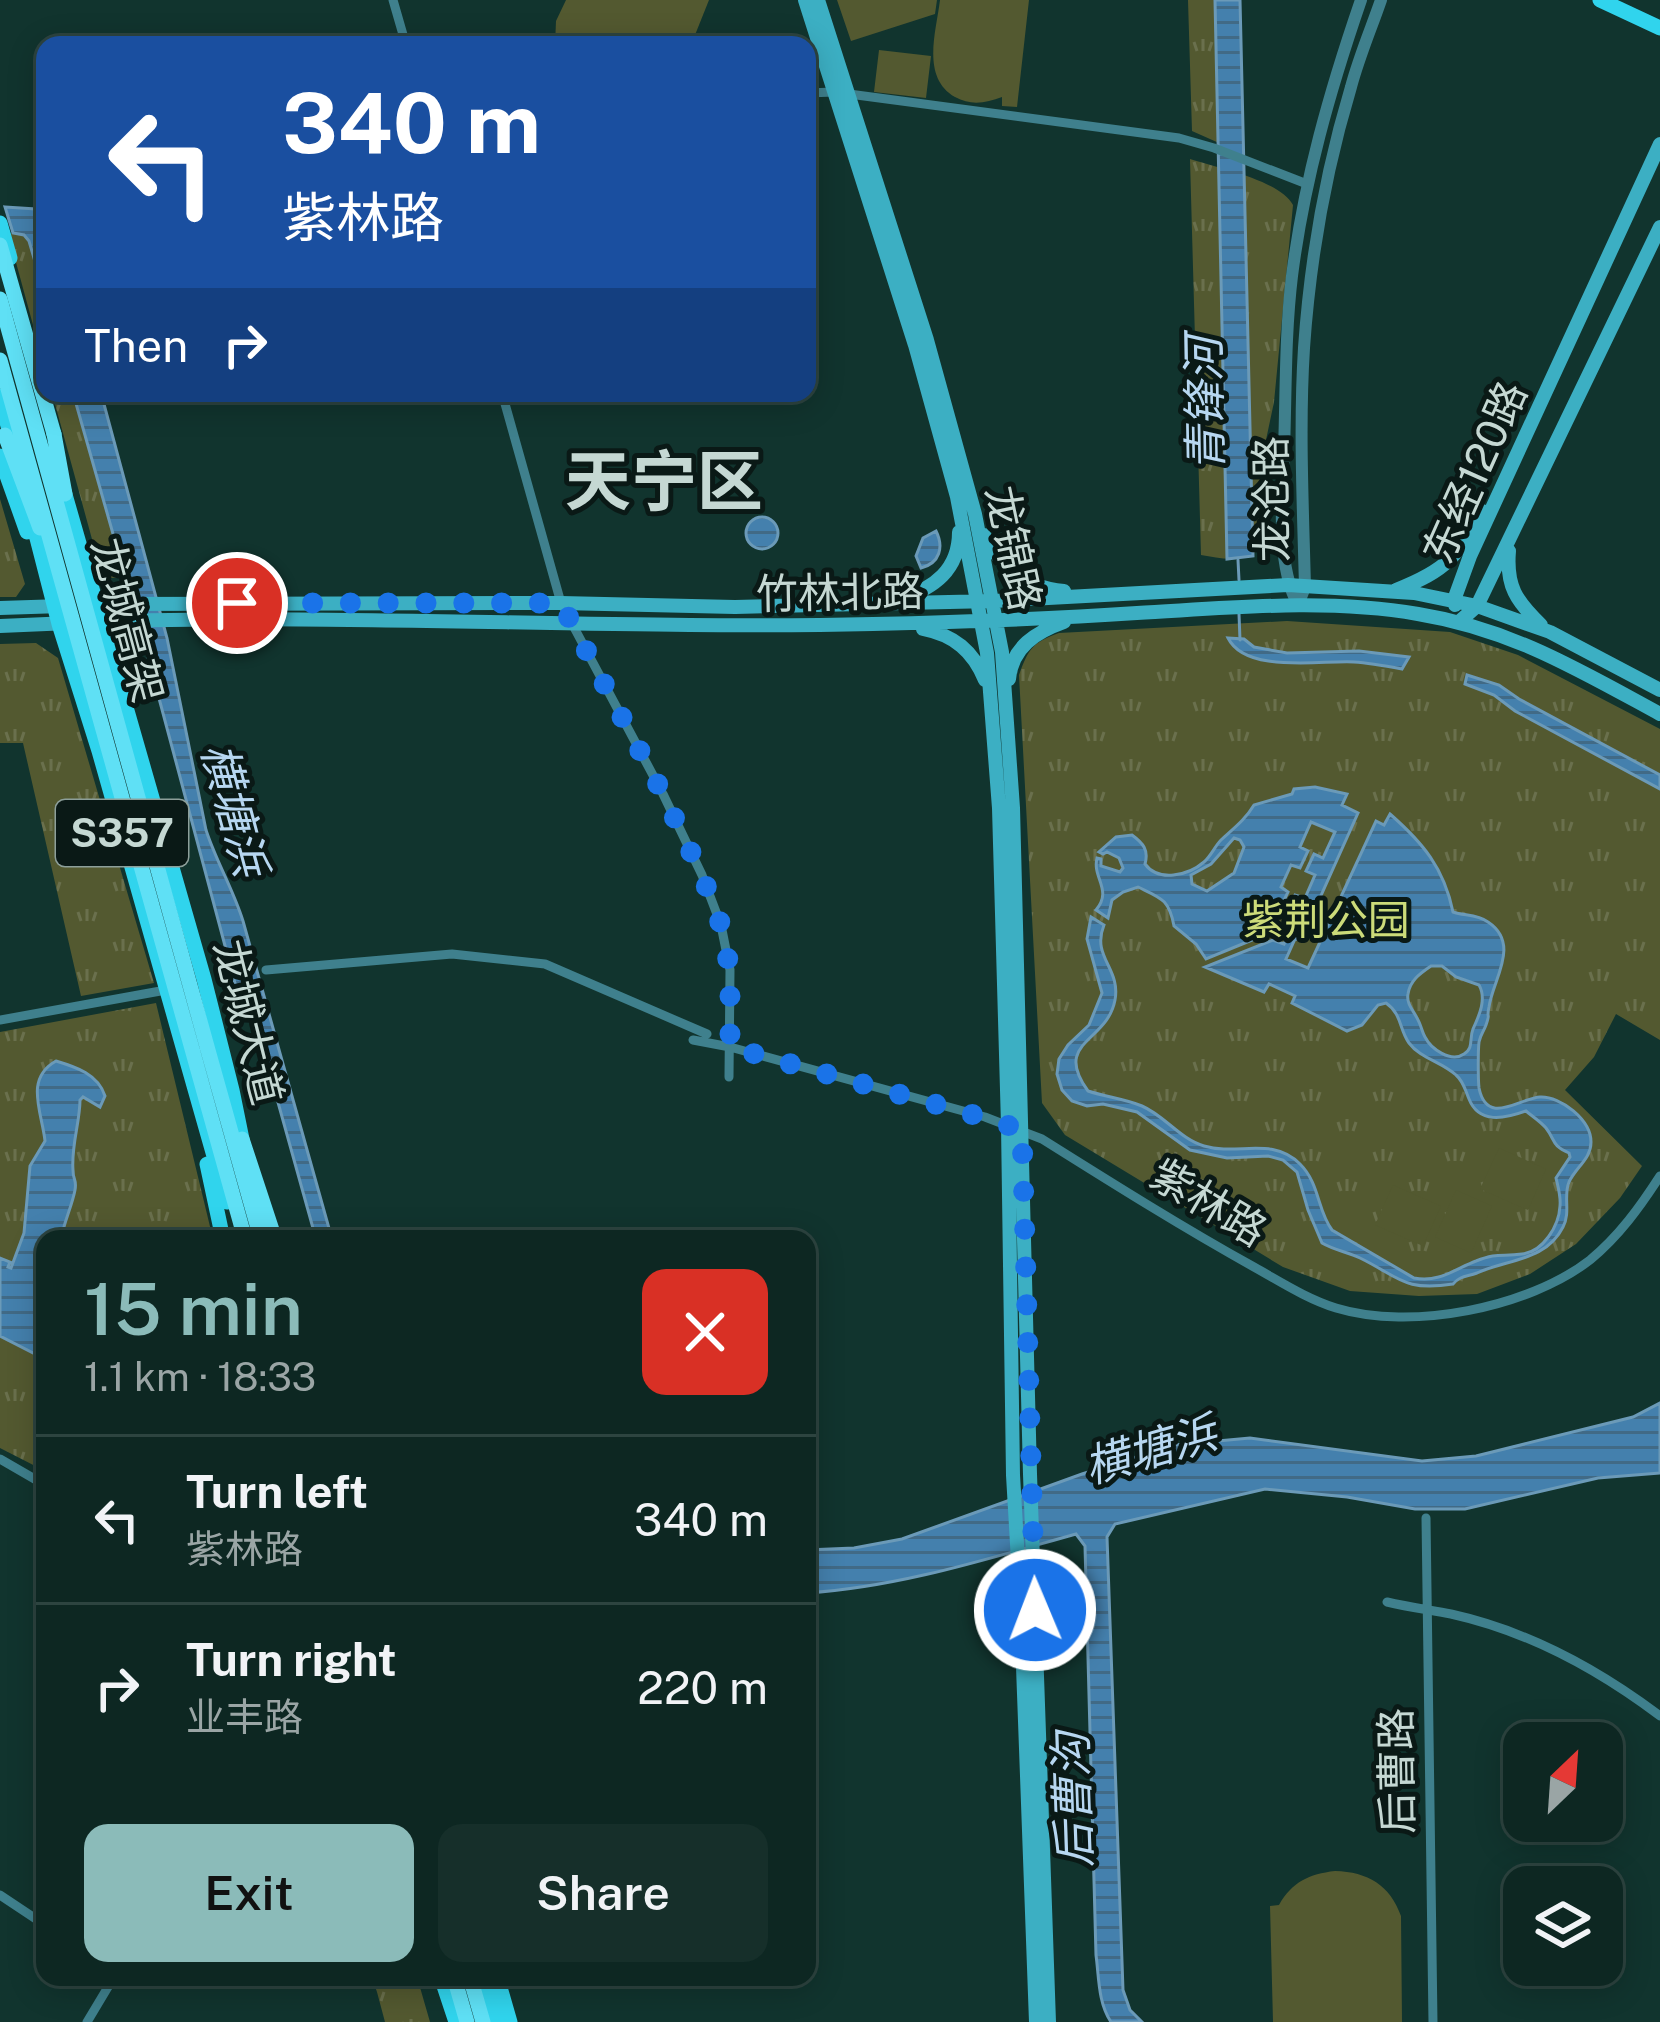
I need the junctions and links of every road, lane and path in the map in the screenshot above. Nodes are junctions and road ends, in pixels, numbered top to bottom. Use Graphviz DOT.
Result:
graph roads {
  1 [pos="393,0"];
  2 [pos="805,0"];
  3 [pos="818,0"];
  4 [pos="1361,0"];
  5 [pos="1381,0"];
  6 [pos="1600,0"];
  7 [pos="1660,28"];
  8 [pos="403,36"];
  9 [pos="816,93"];
  10 [pos="842,93"];
  11 [pos="1660,145"];
  12 [pos="1307,184"];
  13 [pos="0,224"];
  14 [pos="1660,226"];
  15 [pos="0,245"];
  16 [pos="0,270"];
  17 [pos="0,298"];
  18 [pos="36,350"];
  19 [pos="0,360"];
  20 [pos="36,371"];
  21 [pos="0,396"];
  22 [pos="36,396"];
  23 [pos="38,402"];
  24 [pos="45,402"];
  25 [pos="51,402"];
  26 [pos="505,402"];
  27 [pos="0,418"];
  28 [pos="1532,422"];
  29 [pos="0,456"];
  30 [pos="957,497"];
  31 [pos="975,514"];
  32 [pos="1510,537"];
  33 [pos="60,569"];
  34 [pos="1288,585"];
  35 [pos="82,586"];
  36 [pos="1305,586"];
  37 [pos="1391,592"];
  38 [pos="1104,595"];
  39 [pos="1454,599"];
  40 [pos="985,601"];
  41 [pos="95,603"];
  42 [pos="561,603"];
  43 [pos="880,604"];
  44 [pos="1298,605"];
  45 [pos="1478,606"];
  46 [pos="0,608"];
  47 [pos="56,615"];
  48 [pos="1079,617"];
  49 [pos="1460,621"];
  50 [pos="100,622"];
  51 [pos="989,622"];
  52 [pos="571,624"];
  53 [pos="882,624"];
  54 [pos="0,626"];
  55 [pos="1592,654"];
  56 [pos="1660,690"];
  57 [pos="1000,712"];
  58 [pos="1660,714"];
  59 [pos="266,970"];
  60 [pos="166,990"];
  61 [pos="0,1020"];
  62 [pos="707,1034"];
  63 [pos="693,1040"];
  64 [pos="193,1046"];
  65 [pos="730,1047"];
  66 [pos="729,1078"];
  67 [pos="1015,1128"];
  68 [pos="1660,1176"];
  69 [pos="222,1230"];
  70 [pos="237,1230"];
  71 [pos="269,1230"];
  72 [pos="269,1230"];
  73 [pos="0,1460"];
  74 [pos="36,1479"];
  75 [pos="1426,1518"];
  76 [pos="1387,1602"];
  77 [pos="1426,1610"];
  78 [pos="1660,1716"];
  79 [pos="0,1895"];
  80 [pos="36,1919"];
  81 [pos="109,1986"];
  82 [pos="444,1986"];
  83 [pos="457,1986"];
  84 [pos="473,1986"];
  85 [pos="486,1986"];
  86 [pos="500,1986"];
  87 [pos="87,2022"];
  88 [pos="456,2022"];
  89 [pos="467,2022"];
  90 [pos="483,2022"];
  91 [pos="497,2022"];
  92 [pos="510,2022"];
  93 [pos="1036,2022"];
  94 [pos="1049,2022"];
  95 [pos="1433,2022"];
  1 -- 8 [label="street"];
  2 -- 10 [label="main road, 龙锦路"];
  3 -- 10 [label="main road, 龙锦路"];
  4 -- 12 [label="street, 龙沧路"];
  5 -- 36 [label="street, 龙沧路"];
  6 -- 7 [label="main road"];
  9 -- 10 [label="street"];
  10 -- 12 [label="street"];
  10 -- 30 [label="main road, 龙锦路"];
  10 -- 31 [label="main road, 龙锦路"];
  11 -- 28 [label="main road, 东经120路"];
  12 -- 34 [label="street, 龙沧路"];
  13 -- 18 [label="main road"];
  14 -- 32 [label="main road, 东经120路"];
  15 -- 20 [label="highway, bridge"];
  16 -- 22 [label="main road, 龙城大道 / S357"];
  17 -- 35 [label="highway, 龙城高架, bridge"];
  19 -- 33 [label="highway, 龙城高架, bridge"];
  21 -- 47 [label="main road, 龙城大道 / S357"];
  23 -- 41 [label="main road, 龙城大道 / S357"];
  24 -- 35 [label="highway, bridge"];
  25 -- 41 [label="main road"];
  26 -- 42 [label="street"];
  27 -- 33 [label="highway, bridge"];
  28 -- 37 [label="main road"];
  28 -- 39 [label="main road, 东经120路"];
  29 -- 47 [label="main road"];
  30 -- 40 [label="main road, 龙锦路"];
  30 -- 43 [label="main road"];
  31 -- 38 [label="main road"];
  31 -- 40 [label="main road, 龙锦路"];
  32 -- 45 [label="main road, 东经120路"];
  32 -- 55 [label="main road"];
  33 -- 64 [label="highway, 龙城高架, bridge"];
  34 -- 36 [label="main road, 竹林北路"];
  34 -- 38 [label="main road, 竹林北路"];
  34 -- 44 [label="street, 龙沧路"];
  35 -- 64 [label="highway, 龙城高架, bridge"];
  36 -- 37 [label="main road, 竹林北路"];
  36 -- 44 [label="street, 龙沧路"];
  37 -- 39 [label="main road, 竹林北路"];
  38 -- 40 [label="main road, 竹林北路"];
  39 -- 45 [label="main road, 竹林北路"];
  39 -- 49 [label="main road, 东经120路"];
  40 -- 43 [label="main road, 竹林北路"];
  40 -- 51 [label="main road, 龙锦路"];
  41 -- 42 [label="main road, 竹林北路"];
  41 -- 47 [label="main road, 竹林北路"];
  41 -- 50 [label="main road, 龙城大道 / S357"];
  42 -- 43 [label="main road, 竹林北路"];
  42 -- 52 [label="street"];
  44 -- 48 [label="main road, 竹林北路"];
  44 -- 49 [label="main road, 竹林北路"];
  45 -- 49 [label="main road, 东经120路"];
  45 -- 55 [label="main road, 竹林北路"];
  46 -- 47 [label="main road, 竹林北路"];
  47 -- 50 [label="main road, 竹林北路"];
  47 -- 54 [label="main road, 竹林北路"];
  47 -- 60 [label="main road, 龙城大道 / S357"];
  48 -- 51 [label="main road, 竹林北路"];
  48 -- 57 [label="main road"];
  49 -- 58 [label="main road, 竹林北路"];
  50 -- 52 [label="main road, 竹林北路"];
  50 -- 72 [label="main road, 龙城大道 / S357"];
  51 -- 53 [label="main road, 竹林北路"];
  51 -- 57 [label="main road, 龙锦路"];
  52 -- 53 [label="main road, 竹林北路"];
  52 -- 65 [label="street"];
  53 -- 57 [label="main road"];
  55 -- 56 [label="main road, 竹林北路"];
  57 -- 67 [label="main road, 龙锦路"];
  59 -- 62 [label="street"];
  60 -- 61 [label="street"];
  60 -- 64 [label="main road, 龙城大道 / S357"];
  63 -- 65 [label="street, 紫林路"];
  64 -- 69 [label="main road, 龙城大道"];
  64 -- 70 [label="highway, bridge"];
  64 -- 71 [label="highway, bridge"];
  65 -- 66 [label="street"];
  65 -- 67 [label="street, 紫林路"];
  67 -- 68 [label="street, 紫林路"];
  67 -- 93 [label="main road"];
  67 -- 94 [label="main road"];
  73 -- 74 [label="street"];
  75 -- 77 [label="street, 后曹路"];
  76 -- 77 [label="street"];
  77 -- 78 [label="street"];
  77 -- 95 [label="street, 后曹路"];
  79 -- 80 [label="street"];
  81 -- 87 [label="street"];
  82 -- 88 [label="main road"];
  83 -- 89 [label="highway"];
  84 -- 90 [label="highway"];
  85 -- 91 [label="main road"];
  86 -- 92 [label="main road"];
}
